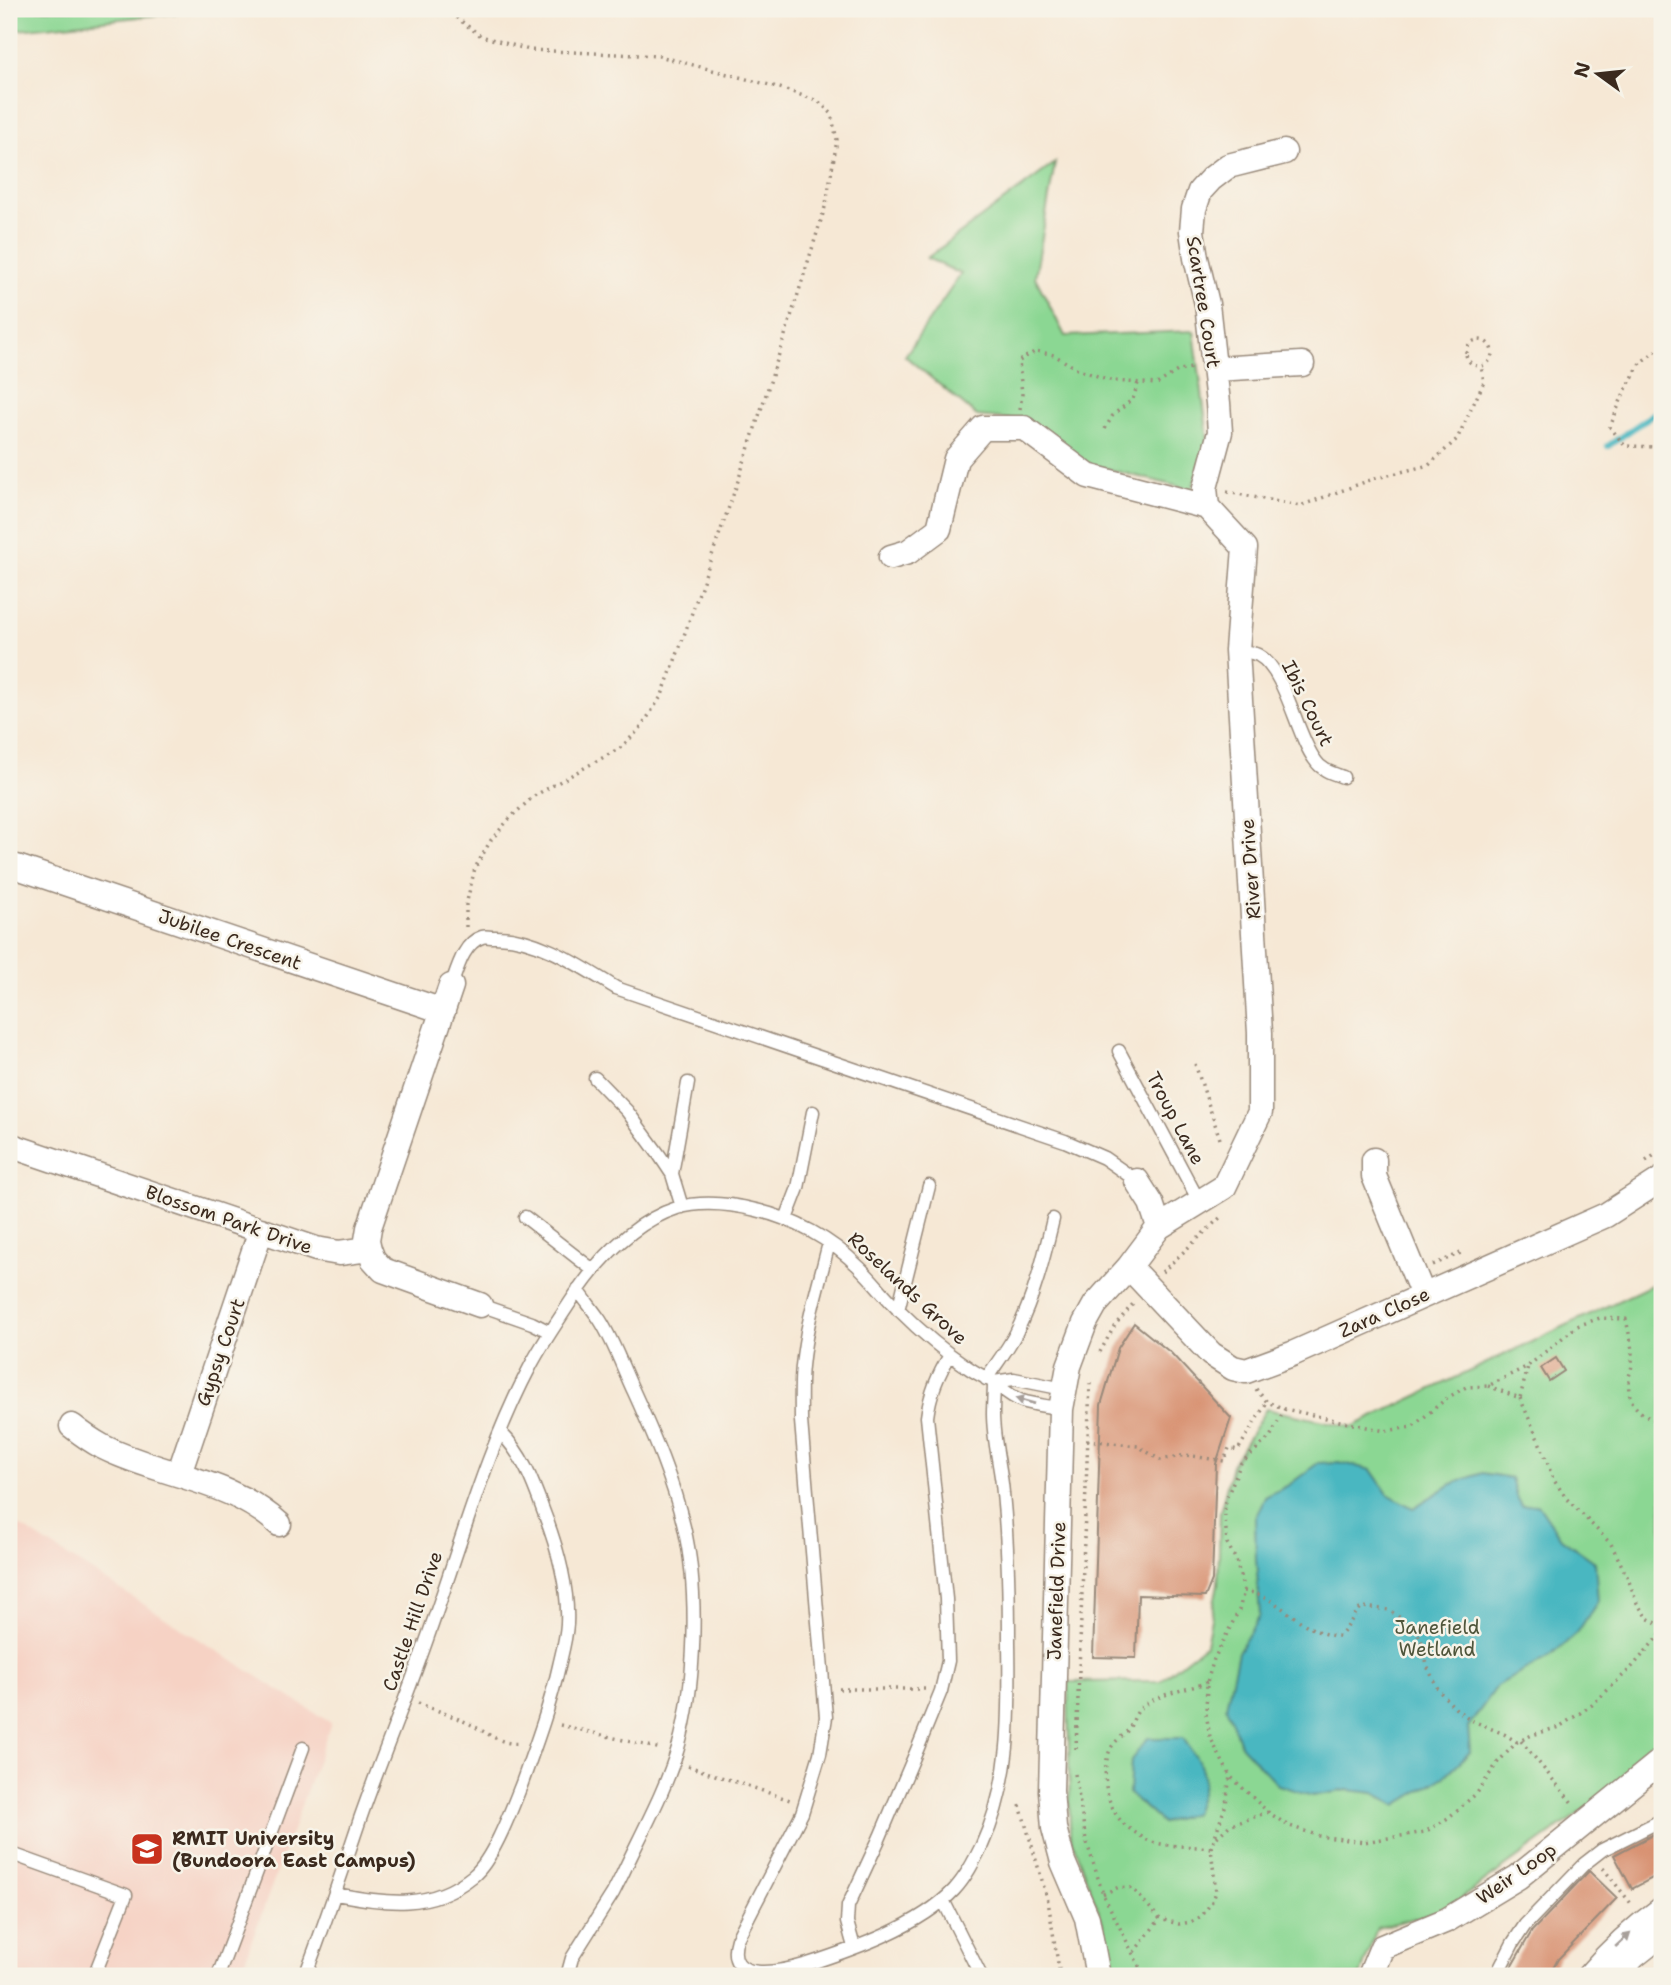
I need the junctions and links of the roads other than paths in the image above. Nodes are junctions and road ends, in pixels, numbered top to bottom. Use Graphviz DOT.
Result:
graph roads {
  1 [pos="1284,152"];
  2 [pos="1302,364"];
  3 [pos="1215,367"];
  4 [pos="1206,498"];
  5 [pos="891,557"];
  6 [pos="1237,650"];
  7 [pos="1343,777"];
  8 [pos="11,865"];
  9 [pos="451,986"];
  10 [pos="443,1011"];
  11 [pos="1119,1051"];
  12 [pos="595,1078"];
  13 [pos="688,1083"];
  14 [pos="813,1112"];
  15 [pos="9,1145"];
  16 [pos="1374,1160"];
  17 [pos="672,1174"];
  18 [pos="1662,1179"];
  19 [pos="1137,1181"];
  20 [pos="929,1186"];
  21 [pos="682,1207"];
  22 [pos="1191,1209"];
  23 [pos="525,1217"];
  24 [pos="786,1219"];
  25 [pos="1054,1219"];
  26 [pos="1159,1227"];
  27 [pos="261,1230"];
  28 [pos="830,1242"];
  29 [pos="369,1249"];
  30 [pos="1129,1267"];
  31 [pos="593,1270"];
  32 [pos="578,1290"];
  33 [pos="1423,1295"];
  34 [pos="480,1305"];
  35 [pos="898,1310"];
  36 [pos="550,1332"];
  37 [pos="950,1354"];
  38 [pos="990,1381"];
  39 [pos="1063,1399"];
  40 [pos="72,1426"];
  41 [pos="500,1432"];
  42 [pos="179,1474"];
  43 [pos="279,1524"];
  44 [pos="303,1748"];
  45 [pos="1662,1760"];
  46 [pos="1662,1820"];
  47 [pos="9,1853"];
  48 [pos="336,1894"];
  49 [pos="943,1900"];
  50 [pos="1662,1909"];
  51 [pos="1662,1934"];
  52 [pos="854,1947"];
  53 [pos="809,1963"];
  54 [pos="94,1976"];
  55 [pos="218,1976"];
  56 [pos="305,1976"];
  57 [pos="567,1976"];
  58 [pos="813,1976"];
  59 [pos="981,1976"];
  60 [pos="1098,1976"];
  61 [pos="1370,1976"];
  62 [pos="1496,1976"];
  63 [pos="1589,1976"];
  64 [pos="1615,1976"];
  1 -- 3 [label="street, Scartree Court"];
  2 -- 3 [label="street"];
  3 -- 4 [label="street, Scartree Court"];
  4 -- 5 [label="street"];
  4 -- 6 [label="street, River Drive"];
  6 -- 7 [label="lane, Ibis Court"];
  6 -- 22 [label="street, River Drive"];
  8 -- 10 [label="street, Jubilee Crescent"];
  9 -- 10 [label="street"];
  9 -- 19 [label="lane"];
  10 -- 29 [label="street"];
  11 -- 22 [label="lane, Troup Lane"];
  12 -- 17 [label="lane"];
  13 -- 17 [label="lane"];
  14 -- 24 [label="lane"];
  15 -- 27 [label="street, Blossom Park Drive"];
  16 -- 33 [label="street"];
  17 -- 21 [label="lane"];
  18 -- 33 [label="street, Zara Close"];
  19 -- 26 [label="street"];
  20 -- 35 [label="lane"];
  21 -- 24 [label="lane, Roselands Grove"];
  21 -- 31 [label="lane, Roselands Grove"];
  22 -- 26 [label="street, Janefield Drive"];
  23 -- 31 [label="lane"];
  24 -- 28 [label="lane, Roselands Grove"];
  25 -- 38 [label="lane"];
  26 -- 30 [label="street, Janefield Drive"];
  27 -- 29 [label="street, Blossom Park Drive"];
  27 -- 42 [label="street, Gypsy Court"];
  28 -- 35 [label="lane, Roselands Grove"];
  28 -- 53 [label="lane"];
  29 -- 34 [label="street"];
  30 -- 33 [label="street, Zara Close"];
  30 -- 39 [label="street, Janefield Drive"];
  31 -- 32 [label="lane, Roselands Grove"];
  32 -- 36 [label="lane, Castle Hill Drive"];
  32 -- 57 [label="lane"];
  34 -- 36 [label="lane"];
  35 -- 37 [label="lane, Roselands Grove"];
  36 -- 41 [label="lane, Castle Hill Drive"];
  37 -- 38 [label="lane, Roselands Grove"];
  37 -- 52 [label="lane"];
  38 -- 39 [label="lane"];
  39 -- 38 [label="lane, Roselands Grove, one-way"];
  38 -- 49 [label="lane"];
  39 -- 60 [label="street, Janefield Drive"];
  40 -- 42 [label="street"];
  41 -- 48 [label="lane, Castle Hill Drive"];
  41 -- 48 [label="lane"];
  42 -- 43 [label="street"];
  44 -- 55 [label="lane"];
  45 -- 61 [label="street, Weir Loop"];
  46 -- 62 [label="lane, Weir Loop"];
  47 -- 54 [label="lane"];
  48 -- 56 [label="lane, Castle Hill Drive"];
  49 -- 52 [label="lane"];
  49 -- 59 [label="lane"];
  63 -- 50 [label="street, one-way"];
  51 -- 64 [label="street"];
  52 -- 53 [label="lane"];
  53 -- 58 [label="lane"];
}
